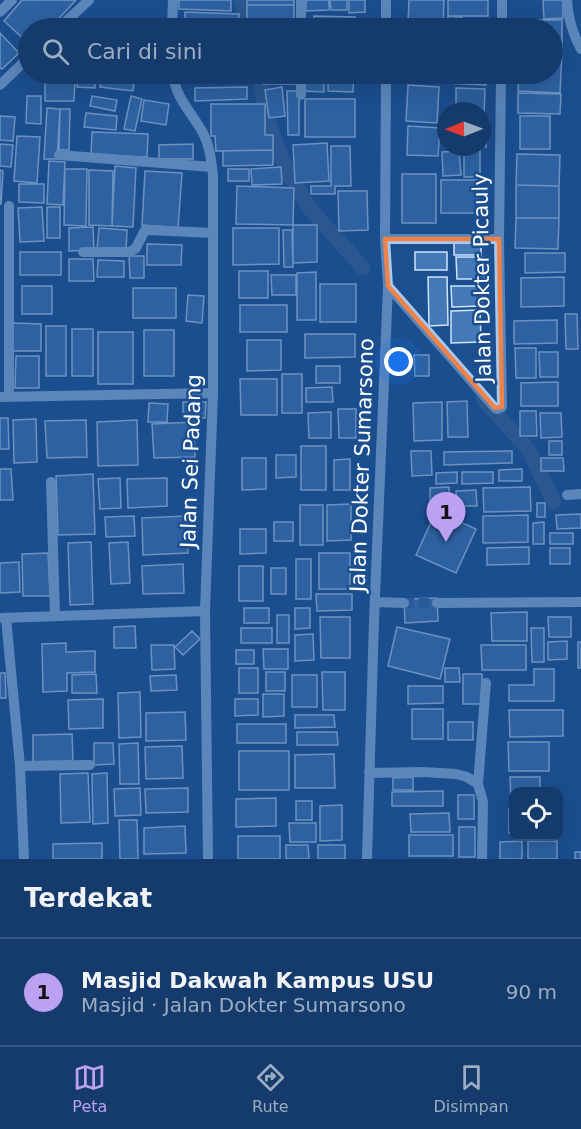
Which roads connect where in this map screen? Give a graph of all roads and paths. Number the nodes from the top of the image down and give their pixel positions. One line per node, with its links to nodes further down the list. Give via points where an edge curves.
1 (12, 0): 8 (street)
2 (89, 0): 9 (street)
3 (173, 0): 10 (street)
4 (301, 0): 11 (street)
5 (386, 0): 12 (street)
6 (502, 0): 13 (street)
7 (567, 0): 14 (street, via 569,21)
8 (0, 12)
9 (70, 18)
10 (172, 18)
11 (301, 18)
12 (386, 18)
13 (502, 18)
14 (581, 49)
15 (18, 68): 20 (street)
16 (175, 84): 23 (street, Jalan Sei Padang, via 203,133)
17 (301, 84): 21 (street)
18 (386, 84): 26 (street, Jalan Dokter Sumarsono)
19 (501, 84): 27 (street, Jalan Dokter Picauly)
20 (0, 85)
21 (301, 95)
22 (59, 156): 23 (street)
23 (212, 167): 25 (street, Jalan Sei Padang)
24 (9, 206): 30 (street)
25 (213, 232): 28 (street, via 145,230 130,252); 31 (street, Jalan Sei Padang)
26 (385, 239): 27 (street); 29 (street, Jalan Dokter Sumarsono)
27 (499, 239): 29 (street, Jalan Dokter Picauly, via 503,404 500,409 495,408)
28 (83, 252)
29 (388, 286): 37 (street, Jalan Dokter Sumarsono)
30 (4, 304): 32 (street)
31 (213, 393): 32 (street); 40 (street, Jalan Sei Padang)
32 (5, 397)
33 (51, 482): 41 (street)
34 (567, 495): 35 (street)
35 (581, 495)
36 (581, 602): 39 (street)
37 (376, 603): 38 (street); 46 (street, Jalan Dokter Sumarsono)
38 (404, 603)
39 (437, 603)
40 (205, 611): 41 (street); 49 (street, Jalan Sei Padang)
41 (55, 615): 42 (street)
42 (3, 618): 45 (street)
43 (486, 683): 47 (street)
44 (90, 765): 45 (street)
45 (20, 766): 48 (street)
46 (369, 773): 47 (street, via 456,774); 50 (street, Jalan Dokter Sumarsono)
47 (478, 784): 51 (street, via 483,802)
48 (24, 859)
49 (208, 859)
50 (367, 859)
51 (482, 859)

